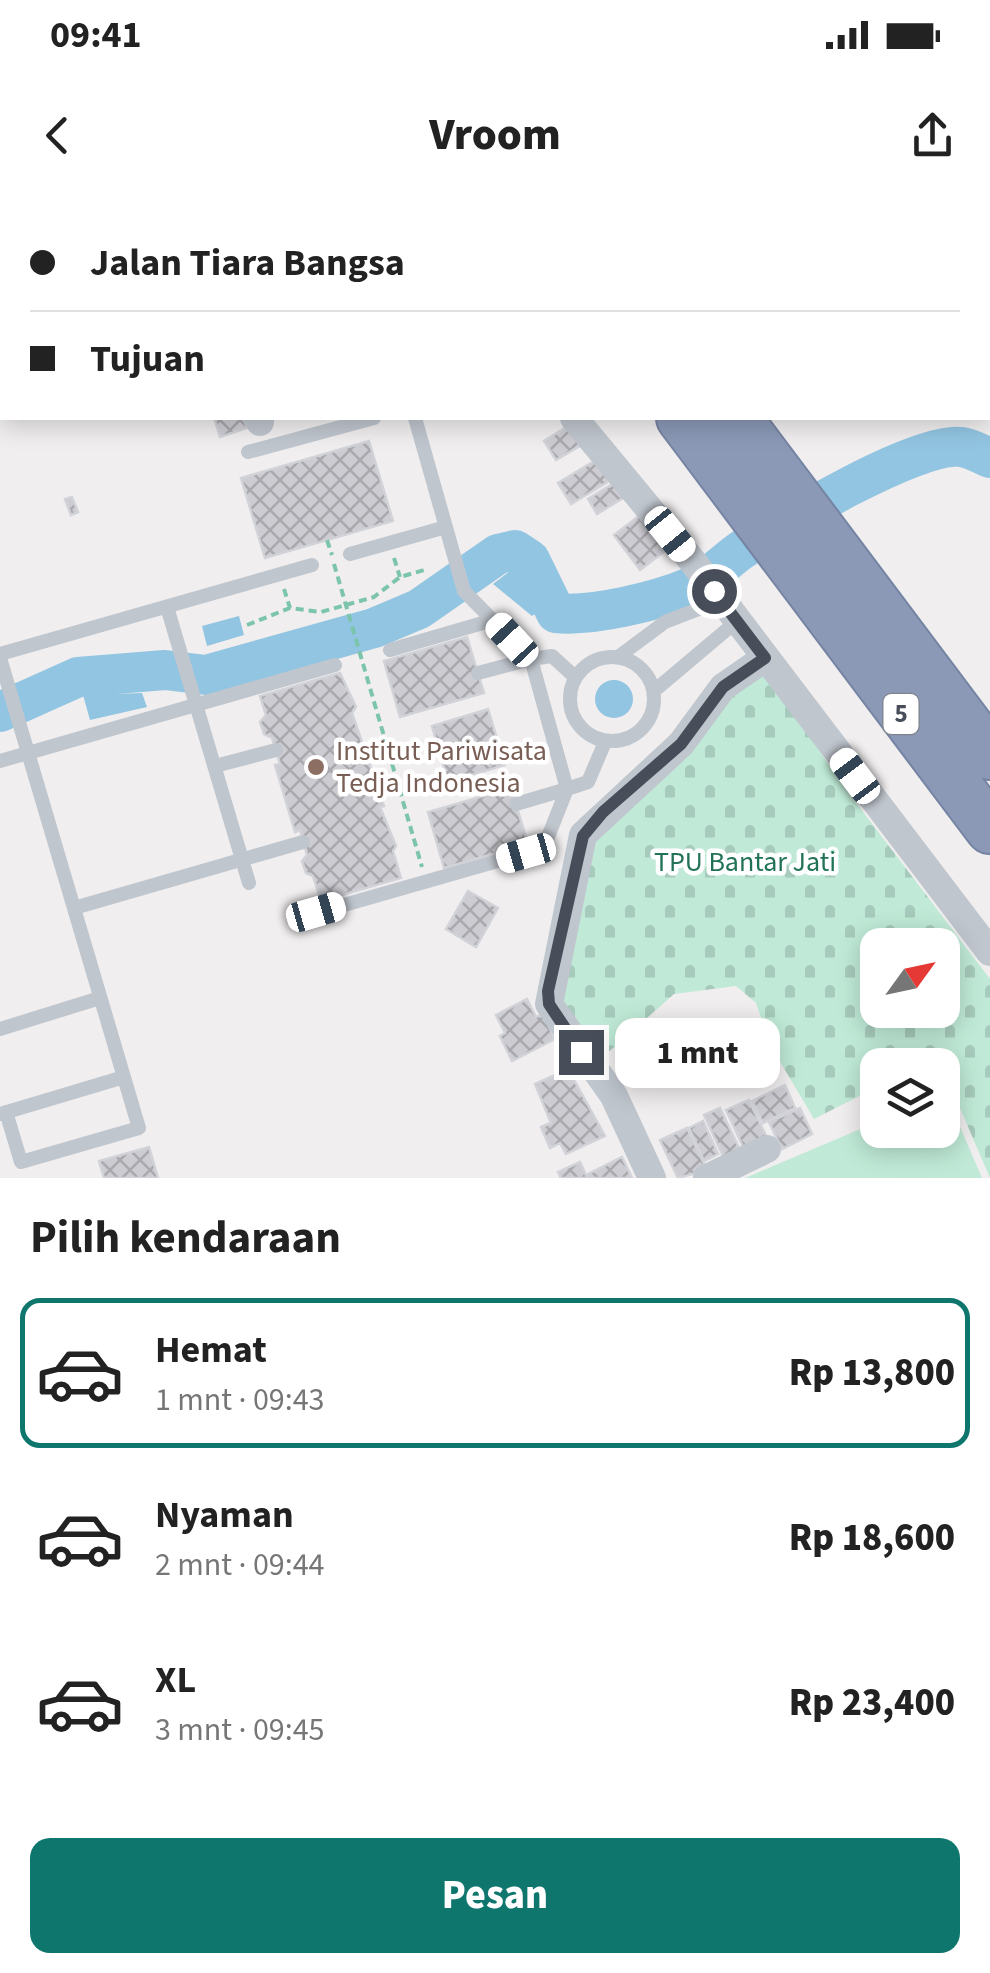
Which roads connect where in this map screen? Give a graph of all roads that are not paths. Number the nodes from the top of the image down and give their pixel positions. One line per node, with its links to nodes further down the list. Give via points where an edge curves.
1 (367, 420): 6 (lane)
2 (416, 420): 7 (lane)
3 (576, 420): 11 (street)
4 (685, 420): 5 (highway, 5)
5 (738, 444): 10 (highway, 5)
6 (248, 452)
7 (446, 527): 8 (lane); 13 (lane, via 464,591)
8 (350, 554)
9 (312, 565): 12 (lane)
10 (831, 584): 27 (highway, 5); 32 (highway, 5)
11 (724, 604): 16 (lane, via 664,622); 17 (street); 22 (lane)
12 (167, 607): 15 (lane); 23 (lane)
13 (494, 620): 14 (lane); 18 (lane)
14 (390, 650)
15 (0, 656): 26 (lane)
16 (618, 656): 21 (lane, via 594,660); 22 (lane, via 642,668)
17 (765, 658): 38 (street); 44 (street, via 723,687 681,744 593,822 573,875 549,1004 614,1096)
18 (531, 660): 20 (lane); 21 (lane, via 552,656); 30 (lane)
19 (335, 665): 23 (lane)
20 (478, 674)
21 (575, 677): 24 (lane, via 570,704 581,729)
22 (654, 691): 24 (lane, via 650,718 632,737)
23 (194, 698): 26 (lane); 29 (lane)
24 (605, 742): 30 (lane, via 588,782)
25 (276, 750): 29 (lane)
26 (28, 753): 28 (lane); 36 (lane)
27 (990, 755)
28 (0, 761)
29 (214, 766): 34 (lane)
30 (567, 789): 31 (lane); 37 (lane, via 548,837 526,853)
31 (516, 804)
32 (990, 828)
33 (303, 842): 34 (lane)
34 (242, 860): 35 (lane); 36 (lane)
35 (249, 883)
36 (74, 908): 39 (lane)
37 (316, 912)
38 (990, 952)
39 (100, 998): 40 (lane); 41 (lane)
40 (0, 1029)
41 (124, 1076): 42 (lane); 42 (lane, via 139,1128 21,1162)
42 (3, 1113)
43 (767, 1148): 45 (street)
44 (652, 1178)
45 (707, 1178)

